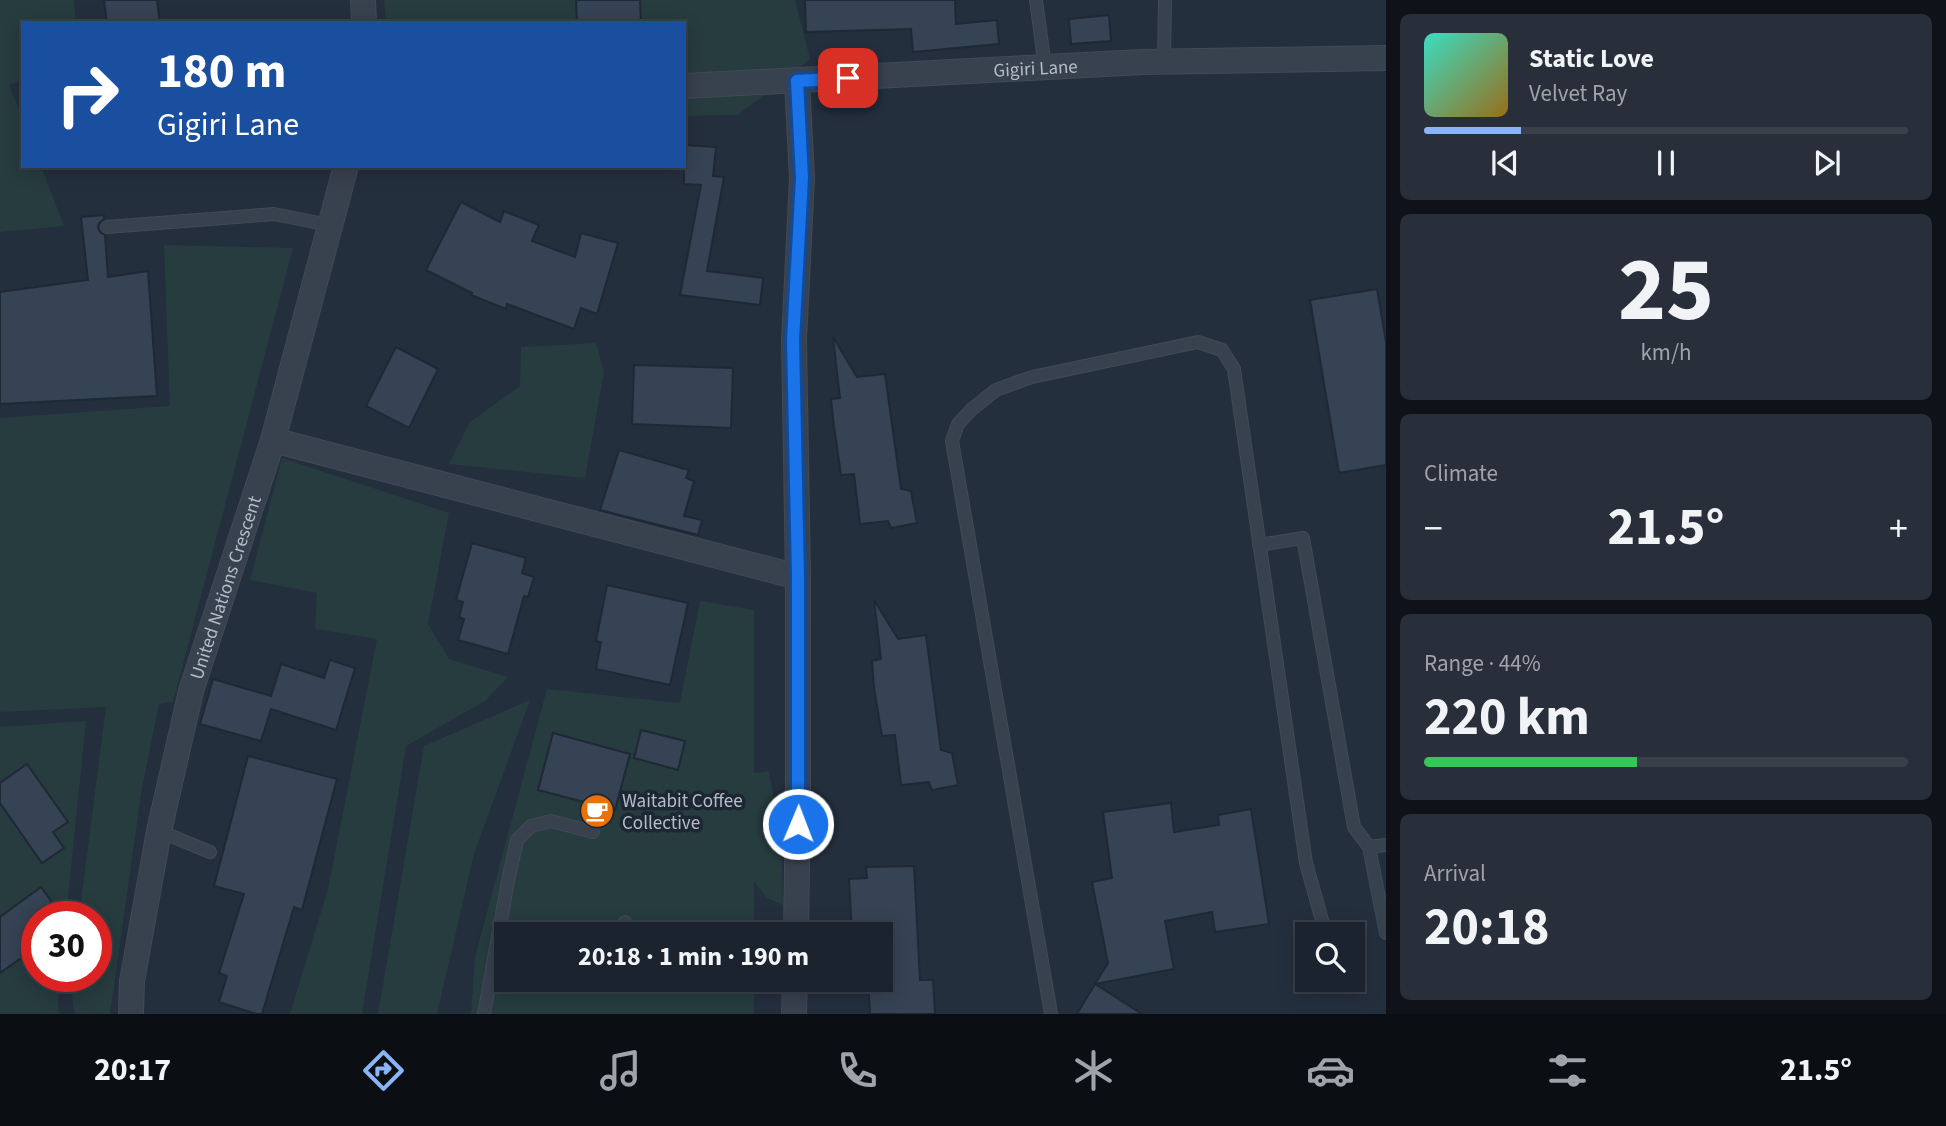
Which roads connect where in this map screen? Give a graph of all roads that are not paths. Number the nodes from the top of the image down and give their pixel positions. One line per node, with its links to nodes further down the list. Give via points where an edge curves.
1 (363, 0): 4 (street)
2 (1036, 0): 7 (lane)
3 (1165, 0): 6 (lane)
4 (364, 21)
5 (1386, 58): 6 (street, Gigiri Lane)
6 (1164, 61): 7 (street, Gigiri Lane)
7 (1045, 67): 8 (street, Gigiri Lane)
8 (797, 81): 9 (street, Gigiri Lane); 15 (street, via 802,178 793,340)
9 (686, 86)
10 (345, 168): 11 (street, United Nations Crescent)
11 (329, 225): 12 (lane, via 274,214); 13 (street, United Nations Crescent)
12 (107, 227)
13 (273, 440): 15 (street); 16 (street, United Nations Crescent, via 191,691)
14 (1259, 545): 19 (lane, via 1303,538 1354,827); 23 (lane, via 1306,863); 30 (lane, via 1234,369 1222,350 1198,342 1032,377 996,390 958,424 952,441)
15 (798, 577): 22 (street)
16 (159, 831): 20 (lane); 27 (street, United Nations Crescent, via 132,981)
17 (593, 832): 21 (lane, via 551,821 531,826 517,840)
18 (1386, 845): 19 (lane)
19 (1370, 847): 24 (lane)
20 (210, 852)
21 (504, 922)
22 (796, 922)
23 (1322, 922)
24 (1386, 933)
25 (494, 973): 28 (lane)
26 (795, 992): 29 (street)
27 (131, 1014)
28 (484, 1014)
29 (794, 1014)
30 (1051, 1014)

